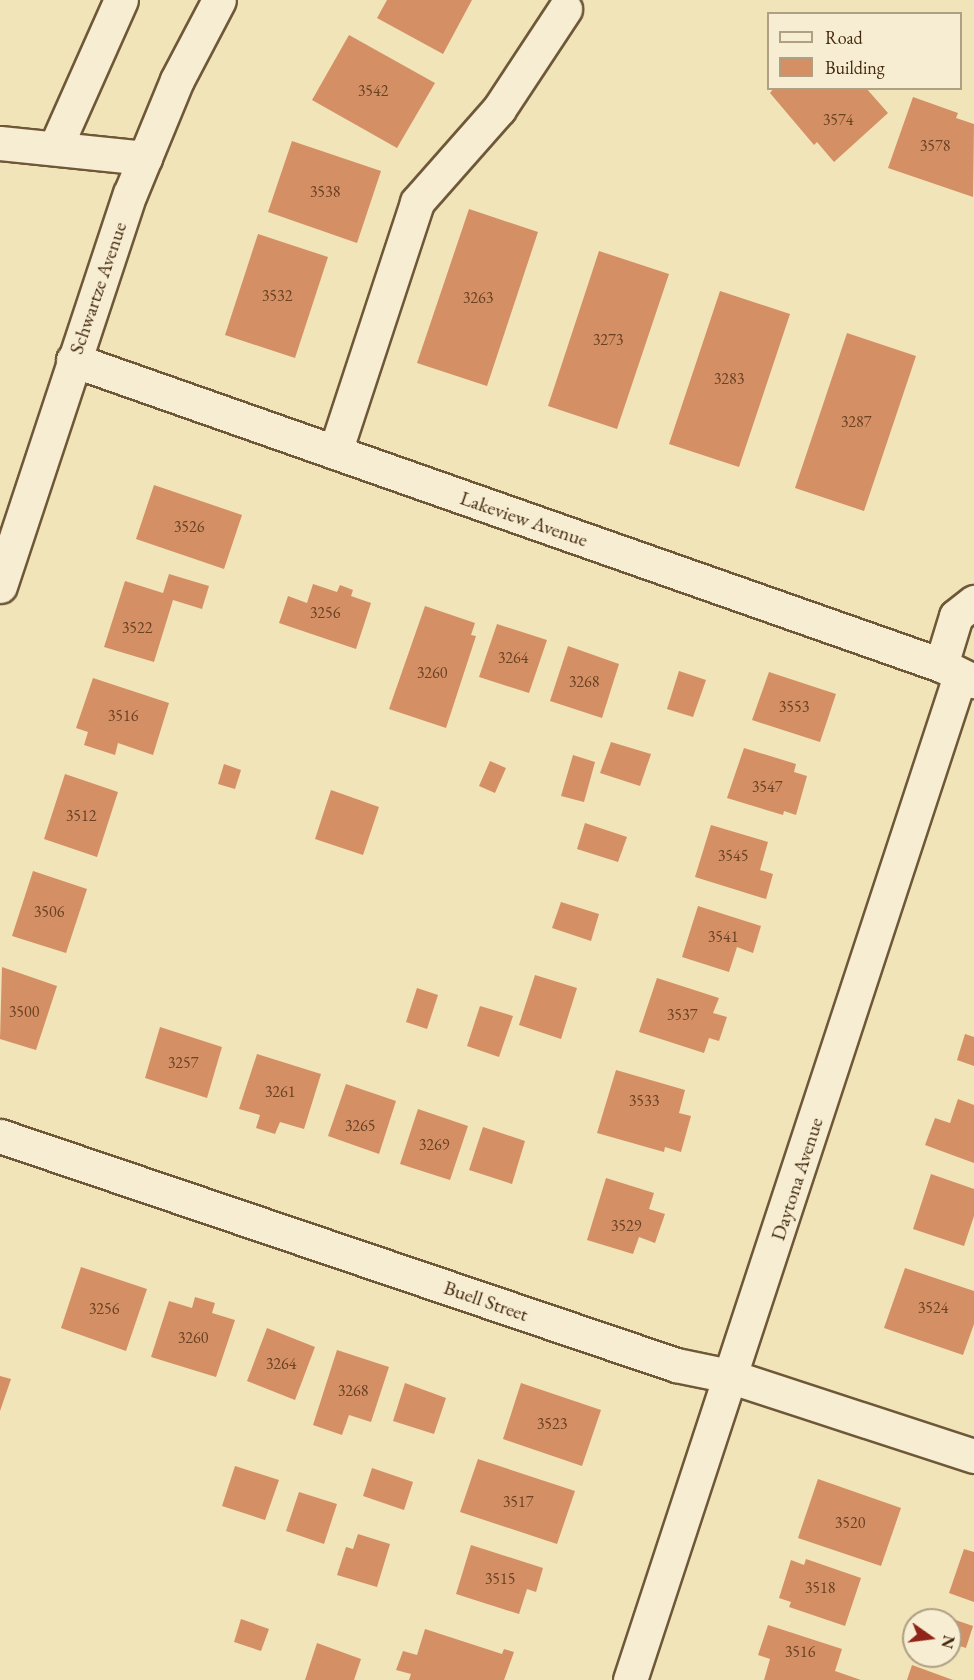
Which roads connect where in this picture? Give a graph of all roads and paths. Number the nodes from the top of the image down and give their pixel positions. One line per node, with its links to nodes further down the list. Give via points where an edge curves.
1 (121, 0): 5 (street)
2 (219, 0): 6 (street, Schwartze Avenue, via 177,80)
3 (565, 9): 8 (street, via 499,109 417,202)
4 (0, 143): 5 (street)
5 (55, 148): 6 (street)
6 (145, 158): 7 (street, Schwartze Avenue)
7 (73, 360): 8 (street, Lakeview Avenue); 9 (street, Schwartze Avenue)
8 (335, 452): 11 (street, Lakeview Avenue)
9 (0, 586)
10 (974, 602): 11 (street, Daytona Avenue, via 956,616)
11 (958, 674): 13 (street, Daytona Avenue, via 776,1245)
12 (0, 1136): 13 (street, Buell Street, via 676,1365)
13 (729, 1376): 14 (street, Buell Street); 15 (street, Daytona Avenue)
14 (974, 1456)
15 (630, 1680)

